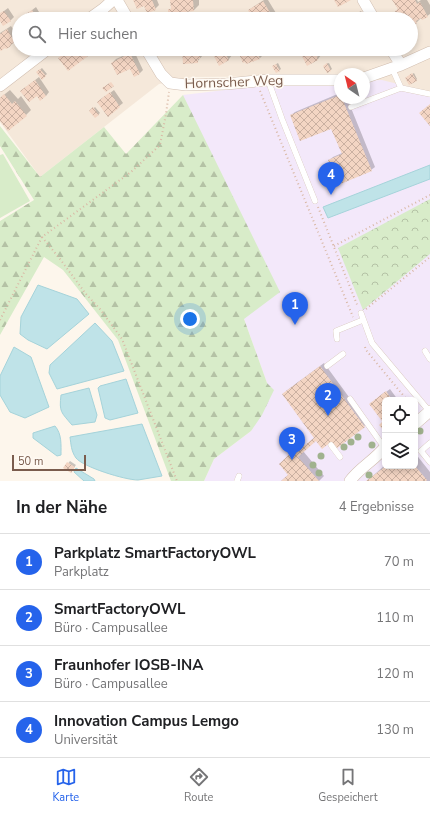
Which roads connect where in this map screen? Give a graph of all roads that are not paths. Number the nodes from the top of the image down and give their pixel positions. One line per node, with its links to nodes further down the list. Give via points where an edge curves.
1 (113, 0): 4 (street)
2 (117, 0): 5 (street)
3 (363, 0): 6 (street)
4 (99, 12)
5 (124, 12)
6 (370, 12)
7 (430, 52): 11 (street)
8 (39, 56): 15 (street)
9 (150, 56): 13 (street, Hornscher Weg, via 170,83 226,84)
10 (393, 56): 11 (street)
11 (396, 67): 12 (street); 16 (lane)
12 (370, 76)
13 (268, 80): 14 (street, Hornscher Weg); 19 (lane)
14 (334, 80)
15 (0, 86)
16 (401, 88): 17 (lane); 18 (lane)
17 (430, 94)
18 (351, 107)
19 (315, 200)
20 (361, 313): 21 (lane)
21 (363, 320): 22 (lane, via 336,328); 28 (lane, via 372,343)
22 (337, 339)
23 (425, 351): 25 (lane)
24 (342, 354): 26 (lane)
25 (430, 359)
26 (327, 366)
27 (350, 399): 30 (lane)
28 (430, 412): 29 (street)
29 (418, 422)
30 (382, 443)
31 (430, 443): 35 (lane, via 421,451)
32 (331, 445): 34 (lane)
33 (382, 451): 36 (street)
34 (340, 457)
35 (430, 462)
36 (350, 481)

